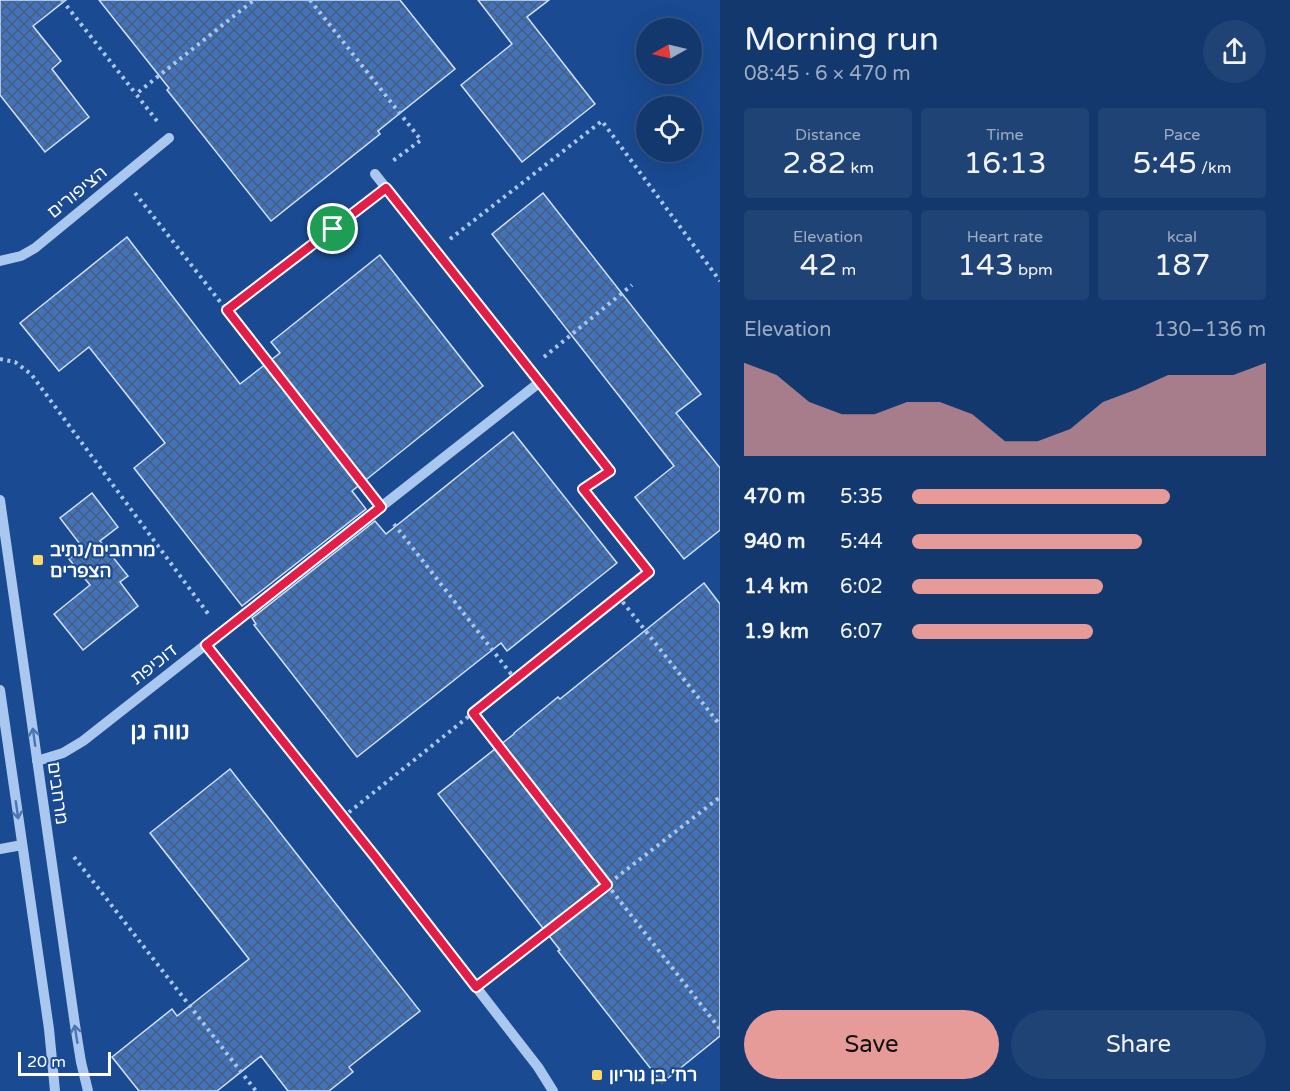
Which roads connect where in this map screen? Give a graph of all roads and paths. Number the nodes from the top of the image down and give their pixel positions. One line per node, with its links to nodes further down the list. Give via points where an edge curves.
1 (62, 0): 4 (path)
2 (254, 0): 4 (path)
3 (310, 0): 6 (path, via 421,140)
4 (136, 94): 5 (path)
5 (170, 138): 7 (street, הציפורים)
6 (375, 174): 8 (street)
7 (122, 177): 10 (street, הציפורים, via 35,248); 13 (path)
8 (386, 188): 9 (street); 13 (path)
9 (435, 250): 11 (path, via 602,121); 15 (street)
10 (0, 261)
11 (720, 281)
12 (632, 285): 15 (path)
13 (227, 310): 19 (path)
14 (0, 359): 21 (path, via 15,362 31,374)
15 (530, 369): 16 (street)
16 (540, 382): 17 (street); 19 (street, דוכיפת)
17 (610, 471): 20 (path, via 583,489 649,572)
18 (0, 500): 27 (street, מרחבים, one-way to 18)
19 (381, 507): 21 (street, דוכיפת); 23 (path)
20 (618, 596): 23 (path); 26 (path)
21 (222, 632): 22 (street, דוכיפת)
22 (206, 645): 27 (street, דוכיפת, via 83,741 63,753); 29 (path)
23 (515, 679): 25 (path)
24 (0, 690): 31 (street, one-way to 31)
25 (473, 713): 29 (path); 34 (path)
26 (720, 724)
27 (37, 761): 30 (street, מרחבים)
28 (720, 797): 34 (path)
29 (343, 817): 33 (path)
30 (45, 820): 38 (street, מרחבים, one-way to 30); 39 (path)
31 (22, 845): 32 (street); 37 (street)
32 (0, 849)
33 (376, 858): 35 (street)
34 (607, 885): 35 (path); 36 (path)
35 (476, 987): 40 (street)
36 (720, 1029)
37 (55, 1091)
38 (88, 1091)
39 (256, 1091)
40 (553, 1091)

